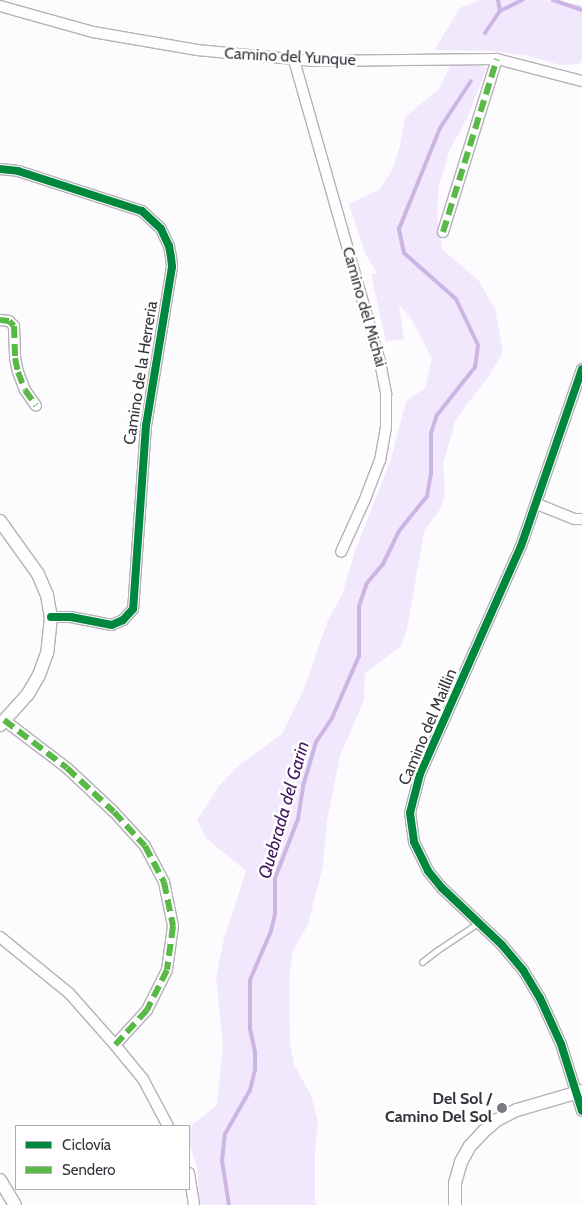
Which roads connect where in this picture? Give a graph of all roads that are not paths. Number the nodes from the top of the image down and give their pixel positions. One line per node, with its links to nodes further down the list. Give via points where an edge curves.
1 (0, 6): 3 (street, Camino del Yunque, via 62,25 125,39)
2 (497, 59): 3 (street, Camino del Yunque); 4 (street, Camino del Yunque); 6 (street)
3 (294, 60): 13 (street, Camino del Michai, via 380,362 386,394 386,427 380,460)
4 (580, 78)
5 (0, 169): 14 (street, Camino de la Herreria, via 27,174 142,211 161,229 171,256 146,425 133,609 123,620 112,625 71,617)
6 (443, 232)
7 (0, 320): 9 (street, via 9,321 14,326 18,372)
8 (582, 369): 10 (street, Camino del Maillin)
9 (36, 406)
10 (537, 504): 11 (street, via 574,519); 16 (street, Camino del Maillin, via 505,587 420,774 411,804 412,832 423,862 442,888)
11 (582, 519)
12 (0, 521): 14 (street, via 38,574)
13 (341, 552)
14 (51, 617): 15 (street, via 47,653 39,675 28,694)
15 (2, 722): 19 (street, via 67,768 114,812 145,846 164,882 173,926 167,970 147,1010)
16 (479, 922): 18 (lane); 20 (street, Camino del Maillin, via 513,958 540,998)
17 (0, 937): 19 (street, via 69,993)
18 (422, 962)
19 (115, 1044): 22 (street, via 143,1079)
20 (579, 1092): 21 (street, Camino del Maillin); 27 (street, via 517,1110 483,1132 461,1162 455,1183)
21 (582, 1111)
22 (167, 1125)
23 (190, 1179): 26 (street)
24 (0, 1180): 25 (street)
25 (15, 1205)
26 (194, 1205)
27 (455, 1205)

